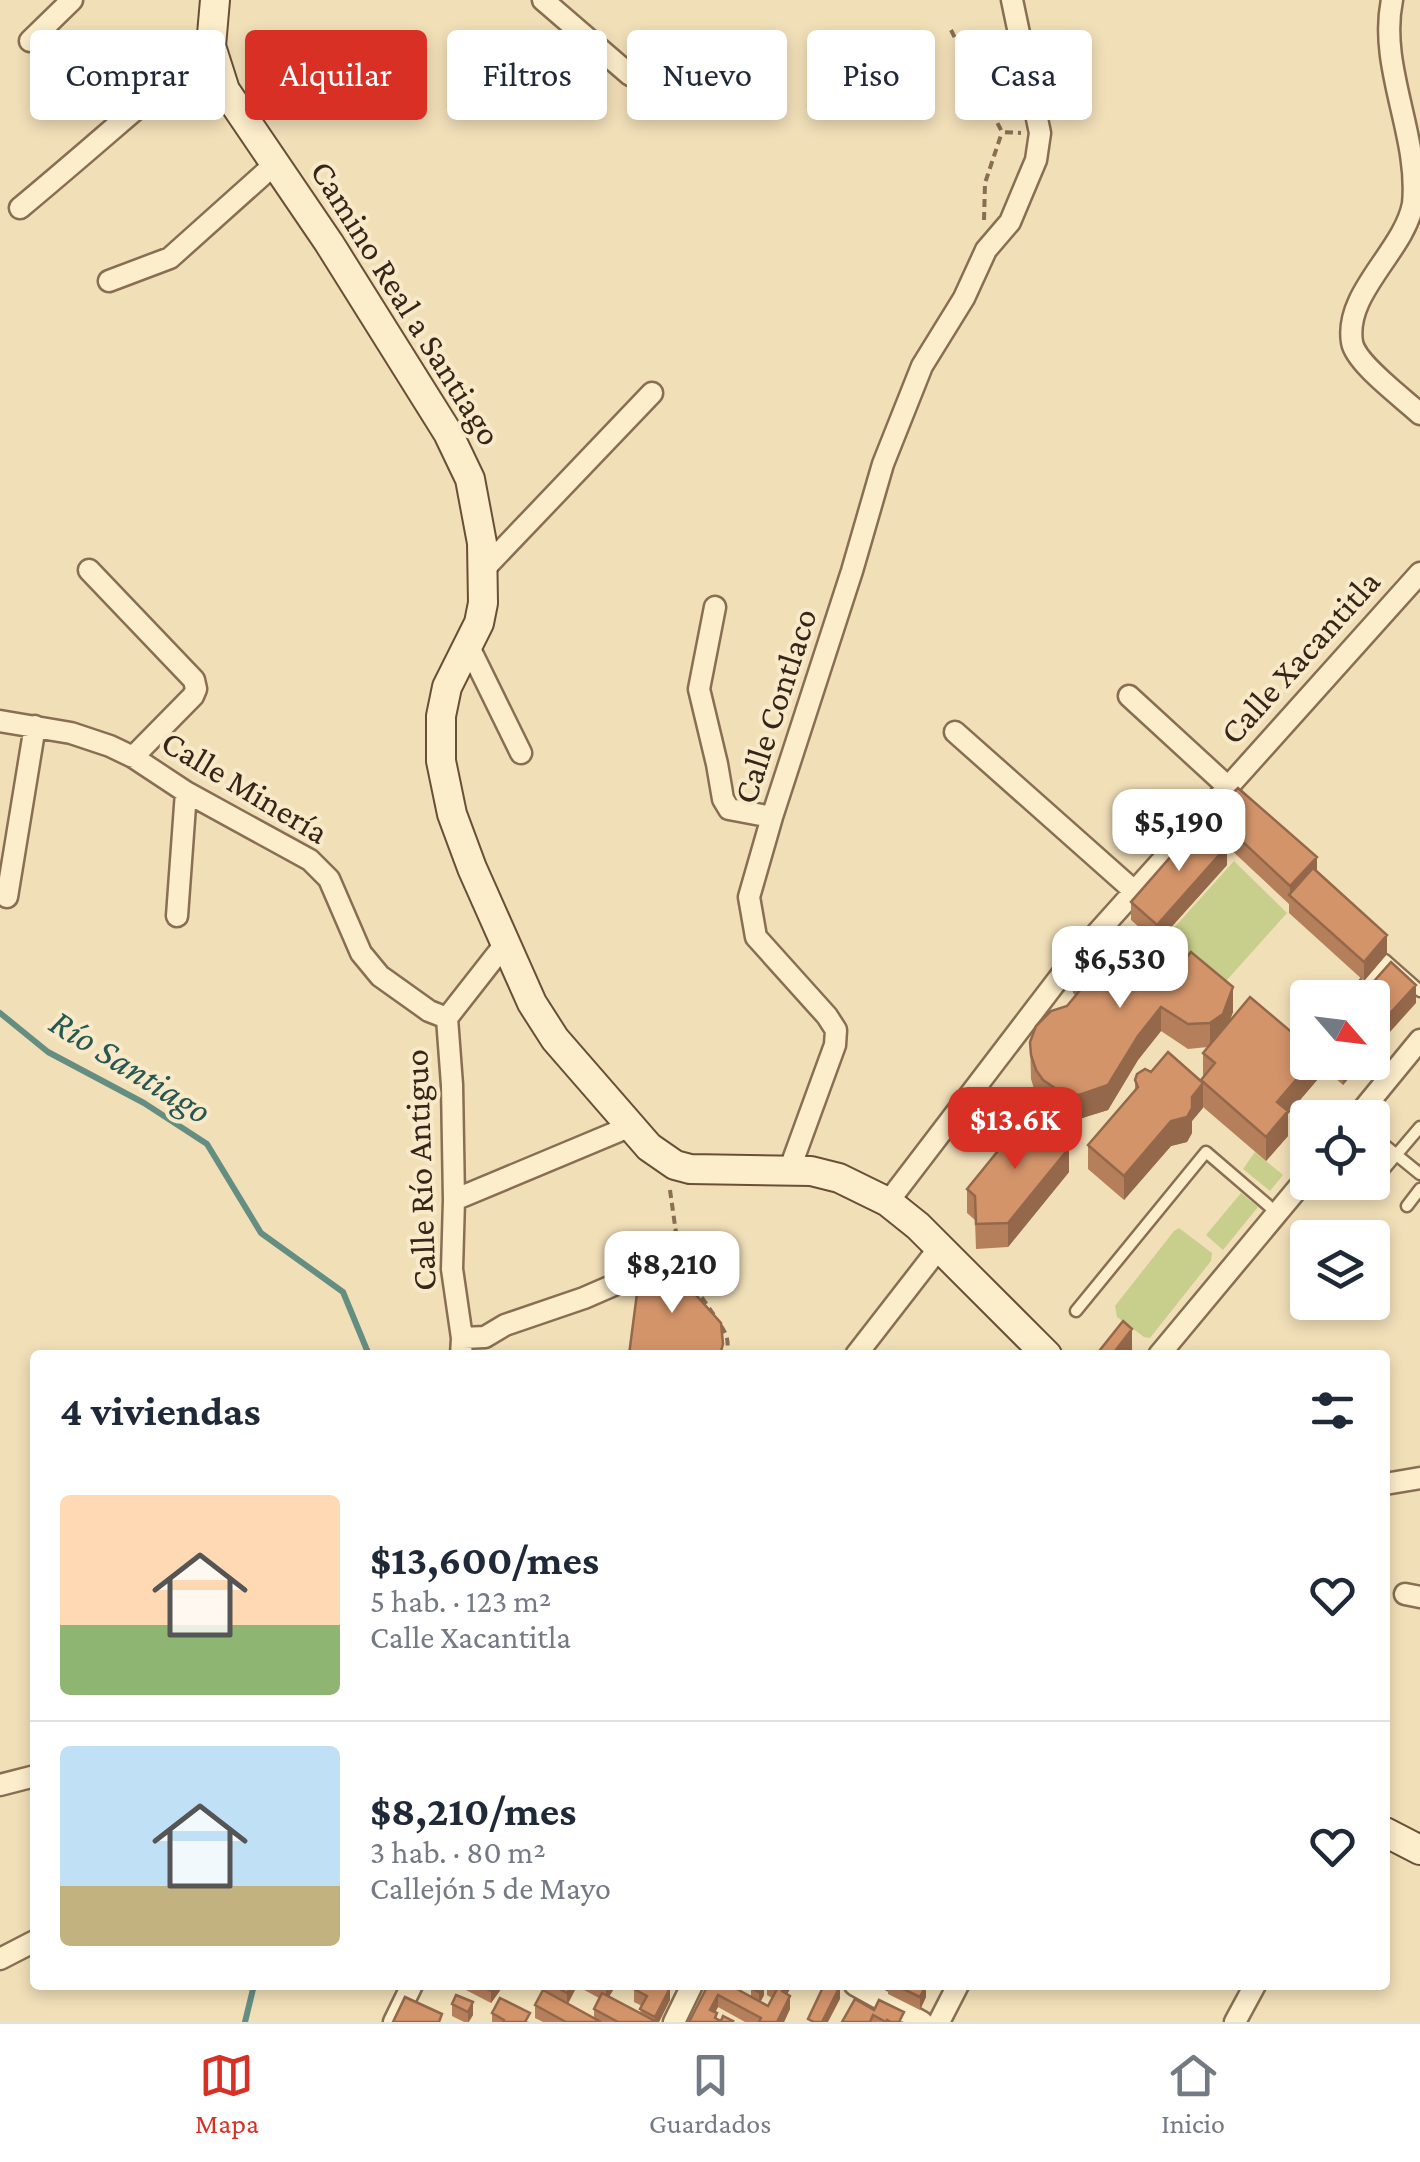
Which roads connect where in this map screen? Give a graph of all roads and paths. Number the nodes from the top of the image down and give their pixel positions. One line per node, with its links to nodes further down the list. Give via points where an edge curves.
1 (72, 0): 7 (street)
2 (200, 0): 6 (street)
3 (543, 0): 9 (street)
4 (1012, 0): 11 (street, Calle Contlaco)
5 (1392, 0): 12 (street, via 1389,37)
6 (213, 24): 13 (street, Camino Real a Santiago, via 225,90); 14 (street, via 149,96)
7 (40, 30)
8 (951, 30): 10 (path)
9 (627, 71)
10 (1002, 132): 11 (path); 15 (path, via 985,183)
11 (1040, 133): 15 (street, Calle Contlaco, via 1010,222)
12 (1418, 159): 18 (street, via 1409,220 1351,325 1352,347)
13 (276, 163): 16 (street, via 170,258); 19 (street, Camino Real a Santiago, via 448,432 470,479)
14 (20, 208)
15 (986, 250): 32 (street, Calle Contlaco, via 922,366 883,464)
16 (109, 281)
17 (652, 393): 19 (street)
18 (1420, 414)
19 (484, 569): 23 (street, Camino Real a Santiago, via 483,604)
20 (89, 570): 29 (street, via 194,680 193,696)
21 (1420, 573): 30 (street, Calle Xacantitla)
22 (715, 608): 32 (street, via 700,690 722,800 729,809)
23 (468, 645): 28 (street); 36 (street, Camino Real a Santiago, via 447,687 440,761 452,814)
24 (1129, 696): 30 (street)
25 (0, 722): 26 (street, Calle Minería)
26 (35, 726): 29 (street, Calle Minería); 34 (street)
27 (955, 732): 33 (street)
28 (521, 754)
29 (133, 757): 31 (street, Calle Minería)
30 (1227, 786): 33 (street, Calle Xacantitla)
31 (186, 792): 35 (street); 39 (street, Calle Minería, via 320,867 370,965 406,997)
32 (772, 818): 47 (street, Calle Contlaco, via 749,896 756,937 836,1030)
33 (1133, 890): 52 (street, Calle Xacantitla, via 1116,925 1072,961)
34 (7, 897)
35 (177, 916)
36 (505, 944): 39 (street, Calle Río Antiguo); 42 (street, Camino Real a Santiago, via 555,1039)
37 (1368, 980): 38 (lane, via 1385,960)
38 (1420, 991)
39 (447, 1018): 51 (street, Calle Río Antiguo)
40 (1420, 1040): 41 (street)
41 (1371, 1100)
42 (631, 1126): 47 (street, Camino Real a Santiago, via 675,1166); 51 (street)
43 (1420, 1127): 45 (lane)
44 (1390, 1150): 45 (lane)
45 (1396, 1155): 46 (lane); 48 (lane)
46 (1390, 1162)
47 (789, 1171): 52 (street, Camino Real a Santiago, via 839,1178)
48 (1420, 1174)
49 (1420, 1189): 53 (lane)
50 (1290, 1198): 54 (street)
51 (454, 1200): 58 (street, Calle Río Antiguo, via 452,1269)
52 (888, 1202): 55 (street, Camino Real a Santiago)
53 (1407, 1206)
54 (1278, 1213): 57 (lane, via 1206,1152); 61 (street)
55 (940, 1248): 59 (street); 60 (street, Camino Real a Santiago)
56 (676, 1258): 58 (street)
57 (1076, 1311)
58 (461, 1346)
59 (860, 1350)
60 (1042, 1350)
61 (1163, 1350)
62 (1420, 1478): 63 (street)
63 (1390, 1483)
64 (30, 1777): 65 (street)
65 (0, 1785)
66 (1390, 1835): 67 (street)
67 (1420, 1850)
68 (30, 1943): 69 (street)
69 (0, 1959)
70 (410, 1990): 77 (street)
71 (690, 1990): 78 (street)
72 (864, 1990): 79 (street)
73 (938, 1990): 76 (street)
74 (955, 1990): 76 (street)
75 (1253, 1990): 80 (street)
76 (942, 2015)
77 (394, 2022)
78 (674, 2022)
79 (922, 2022)
80 (1235, 2022)

